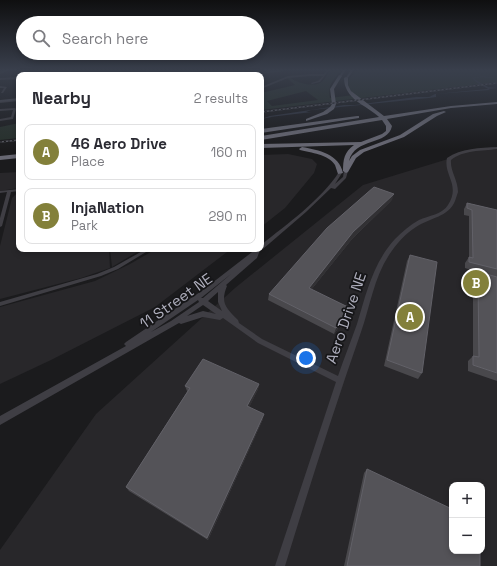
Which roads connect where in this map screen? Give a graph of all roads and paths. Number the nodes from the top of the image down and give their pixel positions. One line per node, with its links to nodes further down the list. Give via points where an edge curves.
1 (332, 96): 13 (highway, via 333,106 325,114)
2 (354, 96): 16 (highway, via 387,122 389,129 386,133)
3 (497, 98): 8 (highway)
4 (16, 100): 6 (main road)
5 (16, 100): 6 (street)
6 (0, 102)
7 (497, 103): 10 (highway)
8 (437, 104)
9 (424, 105): 14 (highway)
10 (470, 105): 15 (highway); 24 (highway, via 435,115 402,136 362,150)
11 (0, 110): 12 (street, via 15,109 12,118)
12 (0, 120)
13 (264, 129)
14 (264, 130)
15 (264, 138)
16 (371, 141): 18 (highway); 24 (highway, via 357,146 346,154)
17 (264, 147): 24 (highway, via 298,148 321,153 336,162)
18 (264, 147)
19 (497, 148): 40 (street, Aero Drive NE, via 463,151 448,159 448,168 455,183 451,206 420,222 392,245 376,275)
20 (16, 156): 21 (highway)
21 (0, 158)
22 (16, 162): 23 (highway)
23 (0, 164)
24 (343, 172): 29 (street, 11 Street NE, via 345,177 335,187)
25 (16, 190): 26 (street)
26 (9, 191): 27 (street); 28 (street)
27 (0, 192)
28 (0, 226)
29 (264, 245)
30 (144, 252): 35 (street, via 99,275)
31 (256, 252): 34 (street, 11 Street NE)
32 (258, 252): 33 (street, 11 Street NE)
33 (225, 283): 34 (street, 11 Street NE); 38 (street, via 219,300 224,309)
34 (200, 300): 36 (street); 37 (street, 11 Street NE); 39 (street, 11 Street NE)
35 (0, 304)
36 (225, 318): 37 (street, via 203,314); 38 (street)
37 (173, 323): 39 (street, 11 Street NE)
38 (247, 333): 40 (street)
39 (101, 363): 41 (street, 11 Street NE)
40 (339, 380): 42 (street, Aero Drive NE)
41 (0, 421)
42 (280, 566)

